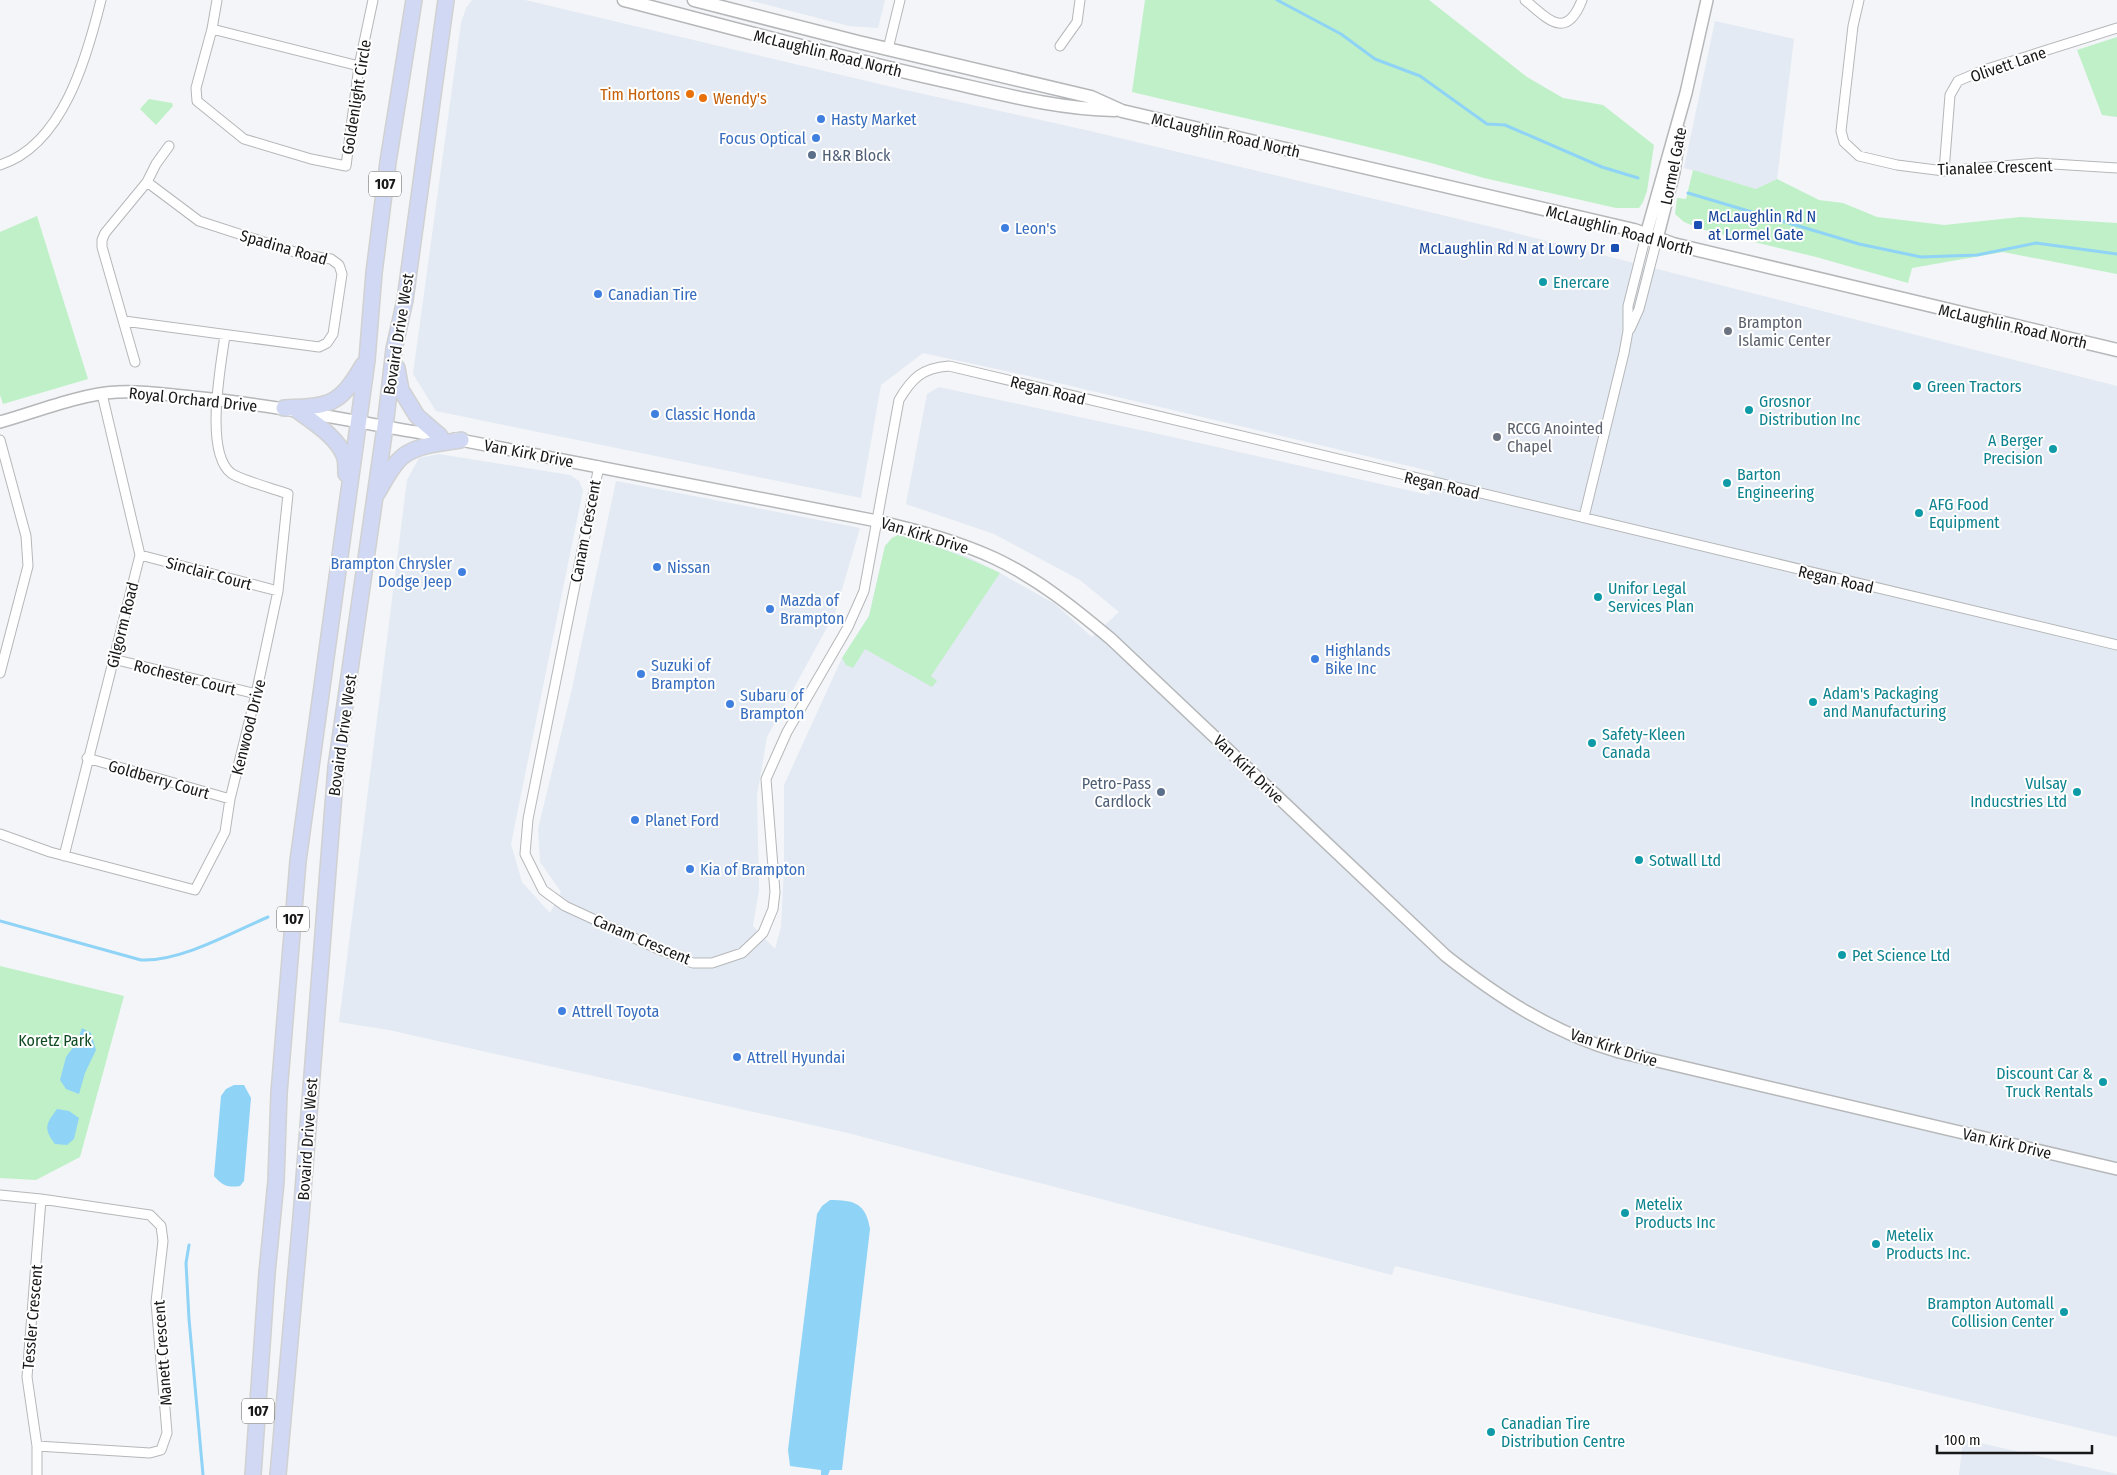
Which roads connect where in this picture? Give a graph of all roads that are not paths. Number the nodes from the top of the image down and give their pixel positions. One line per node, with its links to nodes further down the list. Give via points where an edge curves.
1 (101, 0): 25 (street, via 67,103 55,123 32,147 11,162)
2 (217, 0): 19 (street, Goldenlight Circle)
3 (373, 0): 22 (street, Goldenlight Circle)
4 (414, 0): 34 (main road, Bovaird Drive West / 107, via 386,181)
5 (446, 0): 18 (main road, Bovaird Drive West / 107)
6 (458, 0): 18 (main road)
7 (624, 0): 16 (main road, McLaughlin Road North)
8 (694, 0): 15 (main road, McLaughlin Road North)
9 (900, 0): 21 (street)
10 (1080, 0): 20 (street, via 1077,22)
11 (1526, 0): 12 (street, via 1548,19 1561,23 1574,17)
12 (1582, 0)
13 (1707, 0): 29 (street, Lormel Gate, via 1686,92 1674,172)
14 (1859, 0): 27 (street, Tianalee Crescent, via 1841,131 1844,142 1859,156)
15 (722, 8): 16 (main road); 21 (main road, McLaughlin Road North)
16 (692, 18): 23 (main road, McLaughlin Road North, via 790,45 1010,96 1086,110)
17 (2117, 28): 27 (street, Olivett Lane, via 1958,81 1950,95)
18 (442, 29): 32 (main road, Bovaird Drive West / 107, via 405,300)
19 (212, 30): 22 (street); 22 (street, Goldenlight Circle, via 196,88 197,101 244,139 311,159 346,166)
20 (1060, 46)
21 (888, 49): 23 (main road, McLaughlin Road North, via 1091,97)
22 (359, 66)
23 (1122, 111): 29 (main road, McLaughlin Road North)
24 (169, 146): 28 (street, via 153,167)
25 (0, 165)
26 (2117, 168): 27 (street, Tianalee Crescent, via 2037,163)
27 (1944, 171)
28 (147, 182): 30 (street, via 102,240); 31 (street, Spadina Road, via 199,221 304,256 331,259 339,265 342,279 334,330 323,346 314,348)
29 (1652, 237): 33 (main road, McLaughlin Road North); 48 (street, via 1639,309 1628,332)
30 (124, 321): 31 (street, Spadina Road); 35 (street)
31 (225, 335): 37 (street)
32 (394, 349): 41 (main road, Bovaird Drive West / 107); 42 (main road, via 400,390 417,416)
33 (2117, 350)
34 (367, 360): 38 (main road, via 349,388 333,402); 40 (main road, Bovaird Drive West / 107)
35 (135, 362)
36 (102, 394): 37 (street, Royal Orchard Drive, via 136,392); 39 (street, Royal Orchard Drive); 50 (street, Gilgorm Road)
37 (217, 399): 38 (street, Royal Orchard Drive); 51 (street, Kenwood Drive, via 215,430 221,459 231,473 288,494)
38 (291, 409): 40 (street, Royal Orchard Drive); 46 (main road, via 324,430 344,457)
39 (0, 422)
40 (358, 422): 41 (street, Van Kirk Drive); 46 (main road, Bovaird Drive West / 107)
41 (385, 427): 42 (street, Van Kirk Drive); 47 (main road, Bovaird Drive West / 107)
42 (440, 436): 44 (street, Van Kirk Drive)
43 (0, 440): 54 (street, via 26,536 28,566)
44 (461, 440): 45 (street, Van Kirk Drive); 47 (main road, via 421,447 402,457)
45 (598, 466): 49 (street, Van Kirk Drive); 49 (street, Canam Crescent, via 528,819 525,854 544,890 565,906 693,962 712,963 742,953 763,933 774,909 766,779 787,732 848,627 864,591)
46 (348, 493): 65 (main road, Bovaird Drive West / 107, via 298,861)
47 (374, 498): 66 (main road, Bovaird Drive West / 107, via 336,767)
48 (1584, 517): 49 (street, Regan Road, via 949,366 922,372 899,400); 52 (street, Regan Road)
49 (877, 521): 60 (street, Van Kirk Drive, via 934,535 995,558 1074,607 1111,638 1446,956 1488,989 1555,1028 1628,1054)
50 (140, 555): 51 (street, Sinclair Court); 53 (street, Gilgorm Road)
51 (278, 591): 55 (street, Kenwood Drive)
52 (2117, 645)
53 (113, 659): 55 (street, Rochester Court); 56 (street, Gilgorm Road)
54 (0, 673)
55 (256, 694): 57 (street, Kenwood Drive)
56 (88, 758): 57 (street, Goldberry Court); 59 (street, Gilgorm Road)
57 (230, 799): 59 (street, Kenwood Drive, via 225,832 195,890)
58 (0, 834): 59 (street, Kenwood Drive)
59 (64, 856)
60 (2117, 1169)
61 (0, 1195): 62 (street)
62 (42, 1199): 63 (street, Tessler Crescent, via 27,1377); 63 (street, Manett Crescent, via 150,1214 161,1226 163,1240 156,1302 167,1433 161,1450 150,1453)
63 (38, 1446): 64 (street, Tessler Crescent)
64 (37, 1475)
65 (253, 1475)
66 (278, 1475)

